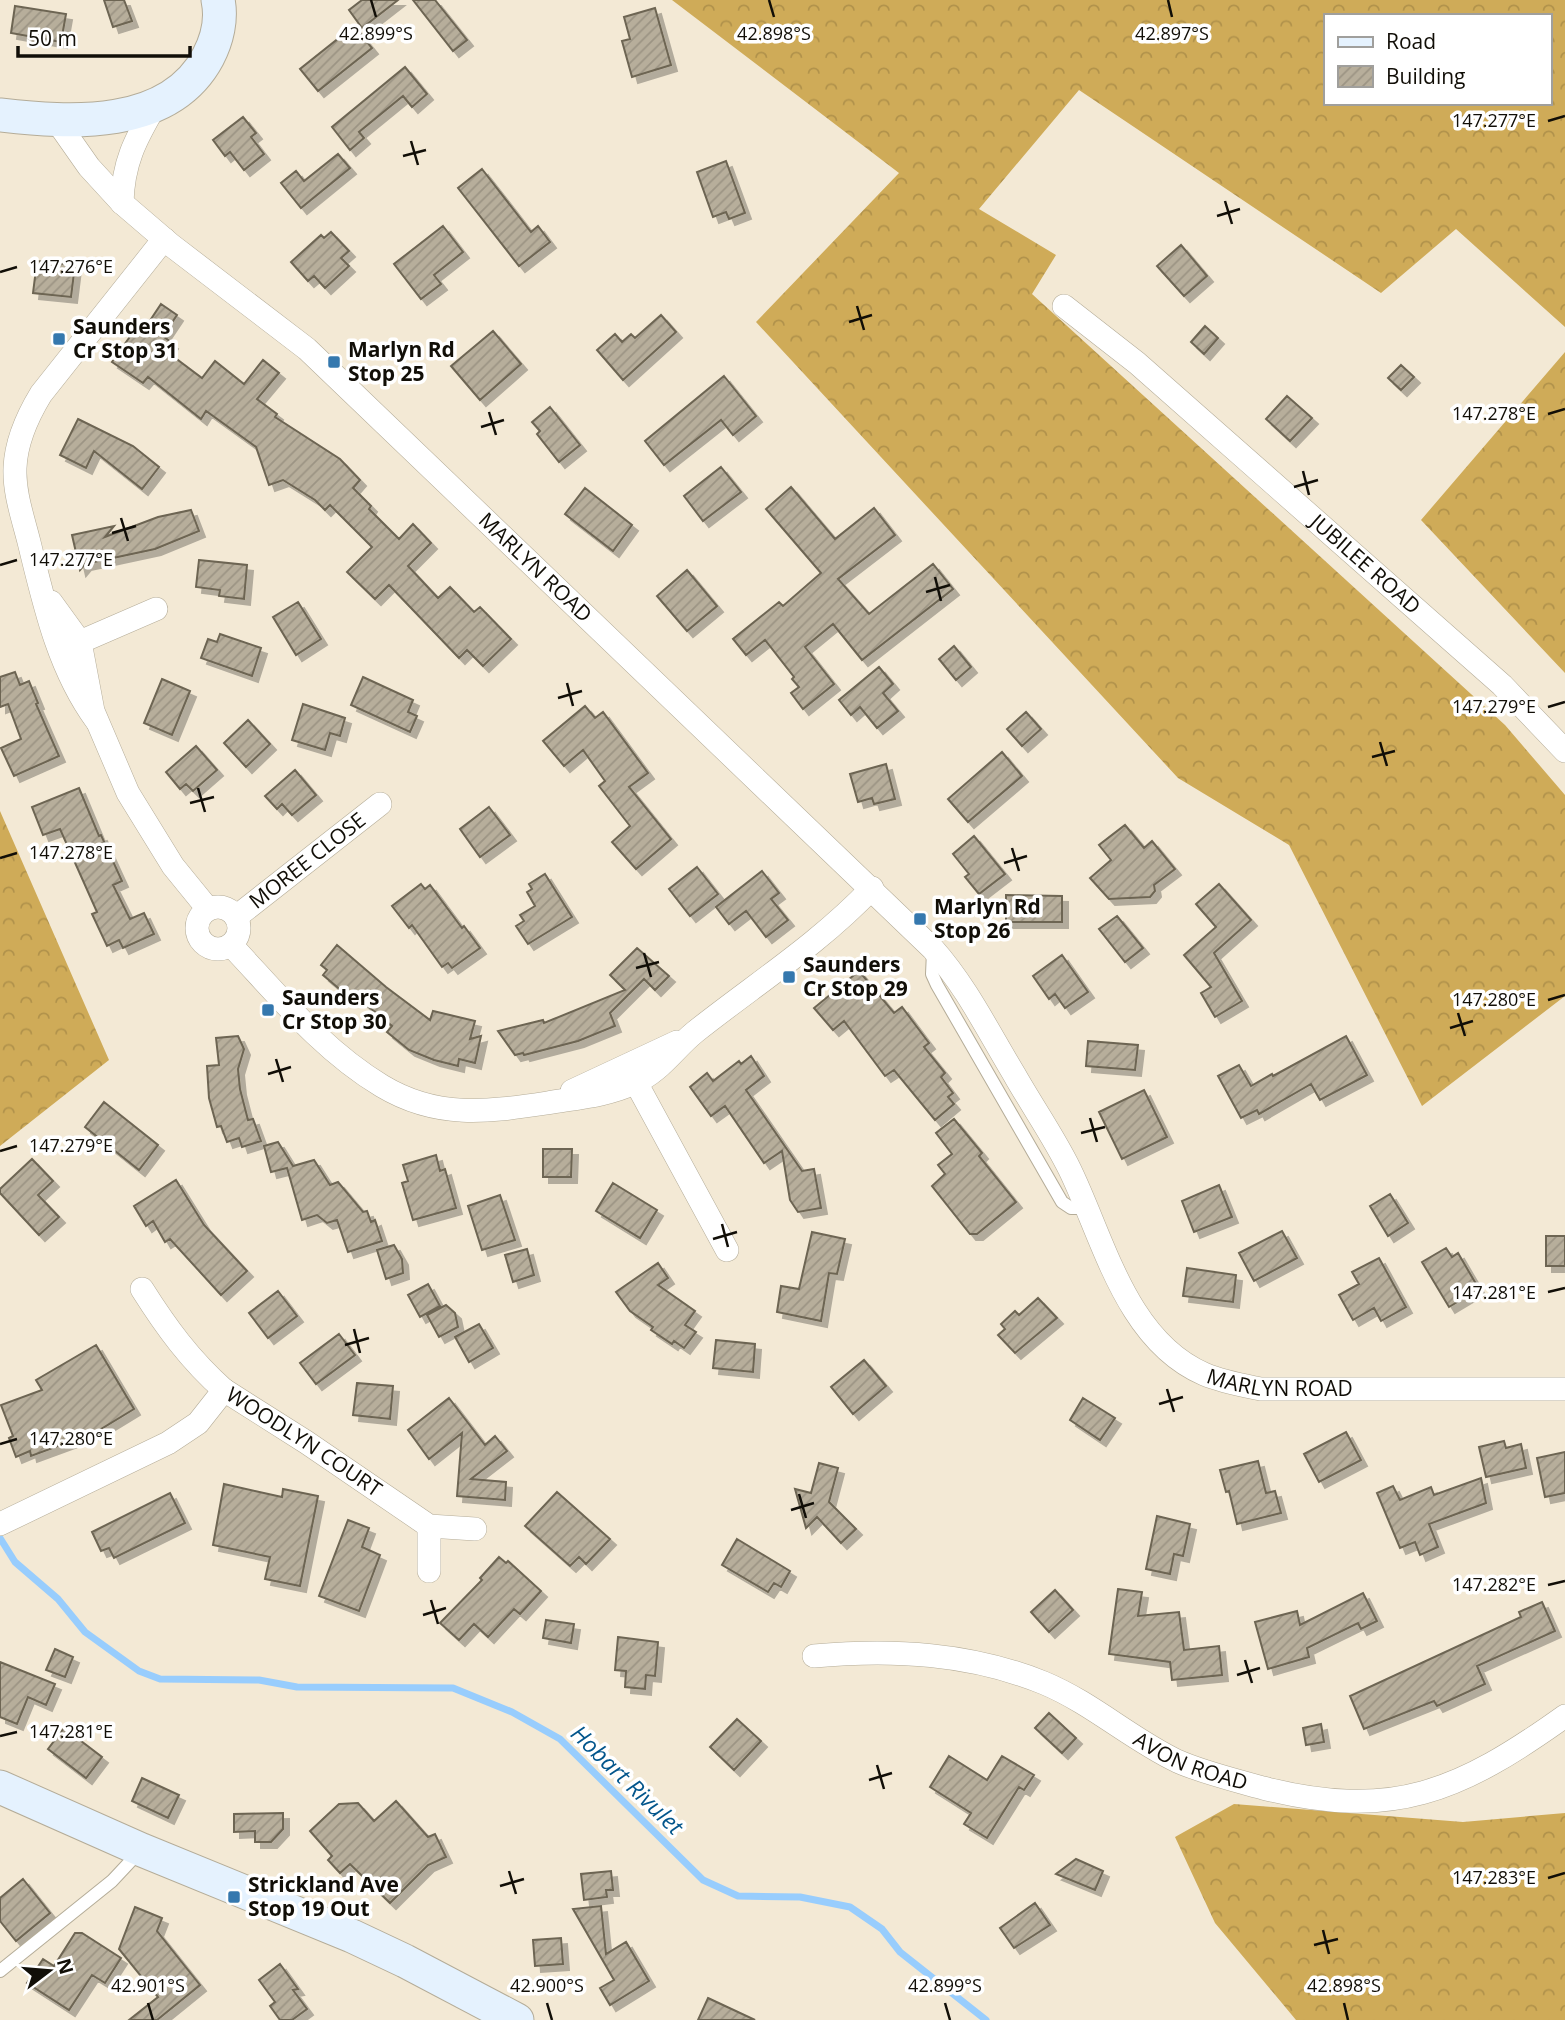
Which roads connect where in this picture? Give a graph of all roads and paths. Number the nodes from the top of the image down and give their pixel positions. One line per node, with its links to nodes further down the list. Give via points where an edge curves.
1 (218, 0): 2 (street, via 219,26 204,65 187,85)
2 (155, 106): 4 (street, via 131,114); 5 (street, via 128,158)
3 (0, 115): 4 (street)
4 (56, 120): 5 (street, MARLYN ROAD)
5 (122, 203): 6 (street, MARLYN ROAD)
6 (164, 239): 9 (street, via 52,379 28,416 18,444 19,502 44,606); 12 (street, MARLYN ROAD, via 307,349)
7 (1064, 306): 10 (street, JUBILEE ROAD, via 1137,363 1492,676)
8 (156, 609): 9 (street)
9 (70, 646): 13 (street, via 79,694 96,720 128,793 151,833)
10 (1565, 751)
11 (380, 804): 14 (street, MOREE CLOSE)
12 (872, 888): 16 (street, via 816,940); 19 (street, MARLYN ROAD, via 933,949 966,993 1070,1169 1111,1269 1143,1322 1182,1361 1225,1382 1261,1389)
13 (208, 909): 14 (street, via 225,908); 15 (street, via 197,922 202,942 216,950)
14 (236, 917): 15 (street, via 239,932)
15 (231, 945): 16 (street, via 317,1037 383,1086 416,1101 477,1112 508,1110 546,1103)
16 (631, 1074): 17 (street)
17 (727, 1250)
18 (142, 1289): 20 (street, via 178,1344)
19 (1565, 1389)
20 (223, 1390): 21 (street, WOODLYN COURT, via 185,1433); 22 (street, WOODLYN COURT)
21 (8, 1520)
22 (429, 1526): 23 (street); 24 (street)
23 (475, 1529)
24 (429, 1571)
25 (814, 1656): 26 (street, AVON ROAD, via 906,1652 983,1664 1075,1698 1178,1761 1291,1795 1337,1800 1394,1799 1452,1784 1489,1767)
26 (1565, 1716)
27 (0, 1787): 28 (street)
28 (142, 1850): 29 (lane, via 112,1881); 30 (street, via 352,1936)
29 (0, 1971)
30 (517, 2020)

